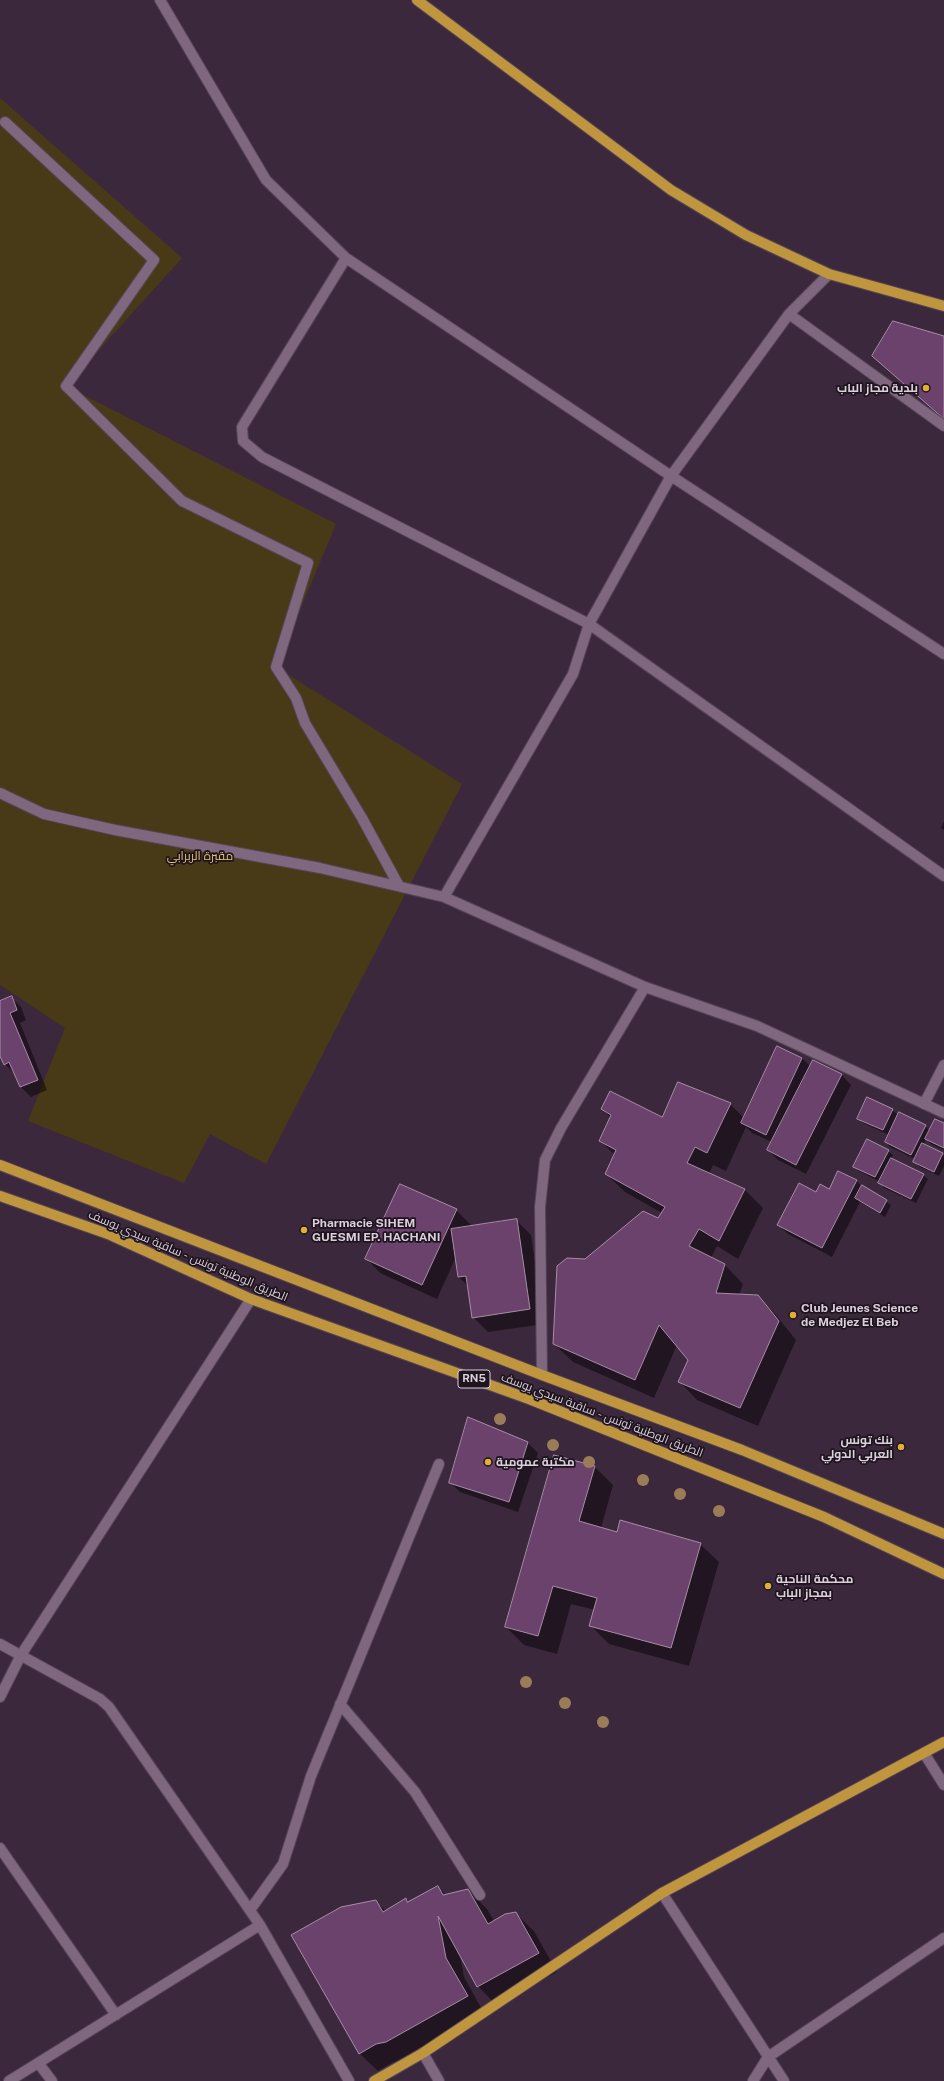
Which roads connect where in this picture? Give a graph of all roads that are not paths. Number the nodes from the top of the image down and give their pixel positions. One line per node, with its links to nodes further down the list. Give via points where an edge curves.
1 (160, 0): 4 (street, via 266,180)
2 (417, 0): 5 (main road, via 671,190 746,235)
3 (5, 122): 14 (street, via 154,260 66,386 182,501 308,563 276,668 296,698 306,723)
4 (346, 258): 9 (street); 10 (street, via 242,427 243,441 262,457)
5 (829, 274): 6 (main road); 7 (street)
6 (944, 306)
7 (790, 314): 8 (street); 9 (street)
8 (944, 426)
9 (671, 476): 10 (street); 11 (street)
10 (589, 624): 13 (street); 15 (street, via 573,674)
11 (944, 654)
12 (0, 793): 14 (street, via 44,814)
13 (944, 876)
14 (399, 886): 15 (street)
15 (444, 897): 16 (street)
16 (645, 987): 18 (street, via 757,1026); 23 (street, via 561,1128 545,1160 540,1207)
17 (944, 1065): 18 (street)
18 (924, 1104): 19 (street)
19 (944, 1113)
20 (0, 1166): 23 (main road, الطريق الوطنية تونس - ساقية سيدي يوسف / RN5)
21 (0, 1196): 22 (main road, الطريق الوطنية تونس - ساقية سيدي يوسف / RN5, via 108,1234)
22 (251, 1299): 26 (main road, الطريق الوطنية تونس - ساقية سيدي يوسف / RN5, via 529,1399 824,1517); 28 (street)
23 (542, 1375): 25 (main road, الطريق الوطنية تونس - ساقية سيدي يوسف / RN5, via 742,1450)
24 (439, 1464): 30 (street)
25 (944, 1534)
26 (944, 1574)
27 (0, 1644): 28 (street)
28 (21, 1655): 29 (street); 37 (street, via 100,1699 109,1707)
29 (0, 1697)
30 (340, 1704): 36 (street, via 415,1792); 37 (street, via 311,1776 283,1864)
31 (944, 1742): 32 (main road)
32 (924, 1753): 33 (street); 35 (main road)
33 (944, 1785)
34 (0, 1848): 40 (street)
35 (662, 1894): 41 (main road); 42 (street)
36 (480, 1896)
37 (250, 1910): 38 (street)
38 (260, 1925): 40 (street); 46 (street)
39 (944, 1938): 42 (street)
40 (116, 2015): 43 (street)
41 (424, 2053): 47 (main road); 48 (street)
42 (768, 2057): 49 (street); 50 (street)
43 (39, 2064): 44 (street); 45 (street)
44 (9, 2081)
45 (52, 2081)
46 (349, 2081)
47 (374, 2081)
48 (439, 2081)
49 (753, 2081)
50 (784, 2081)

